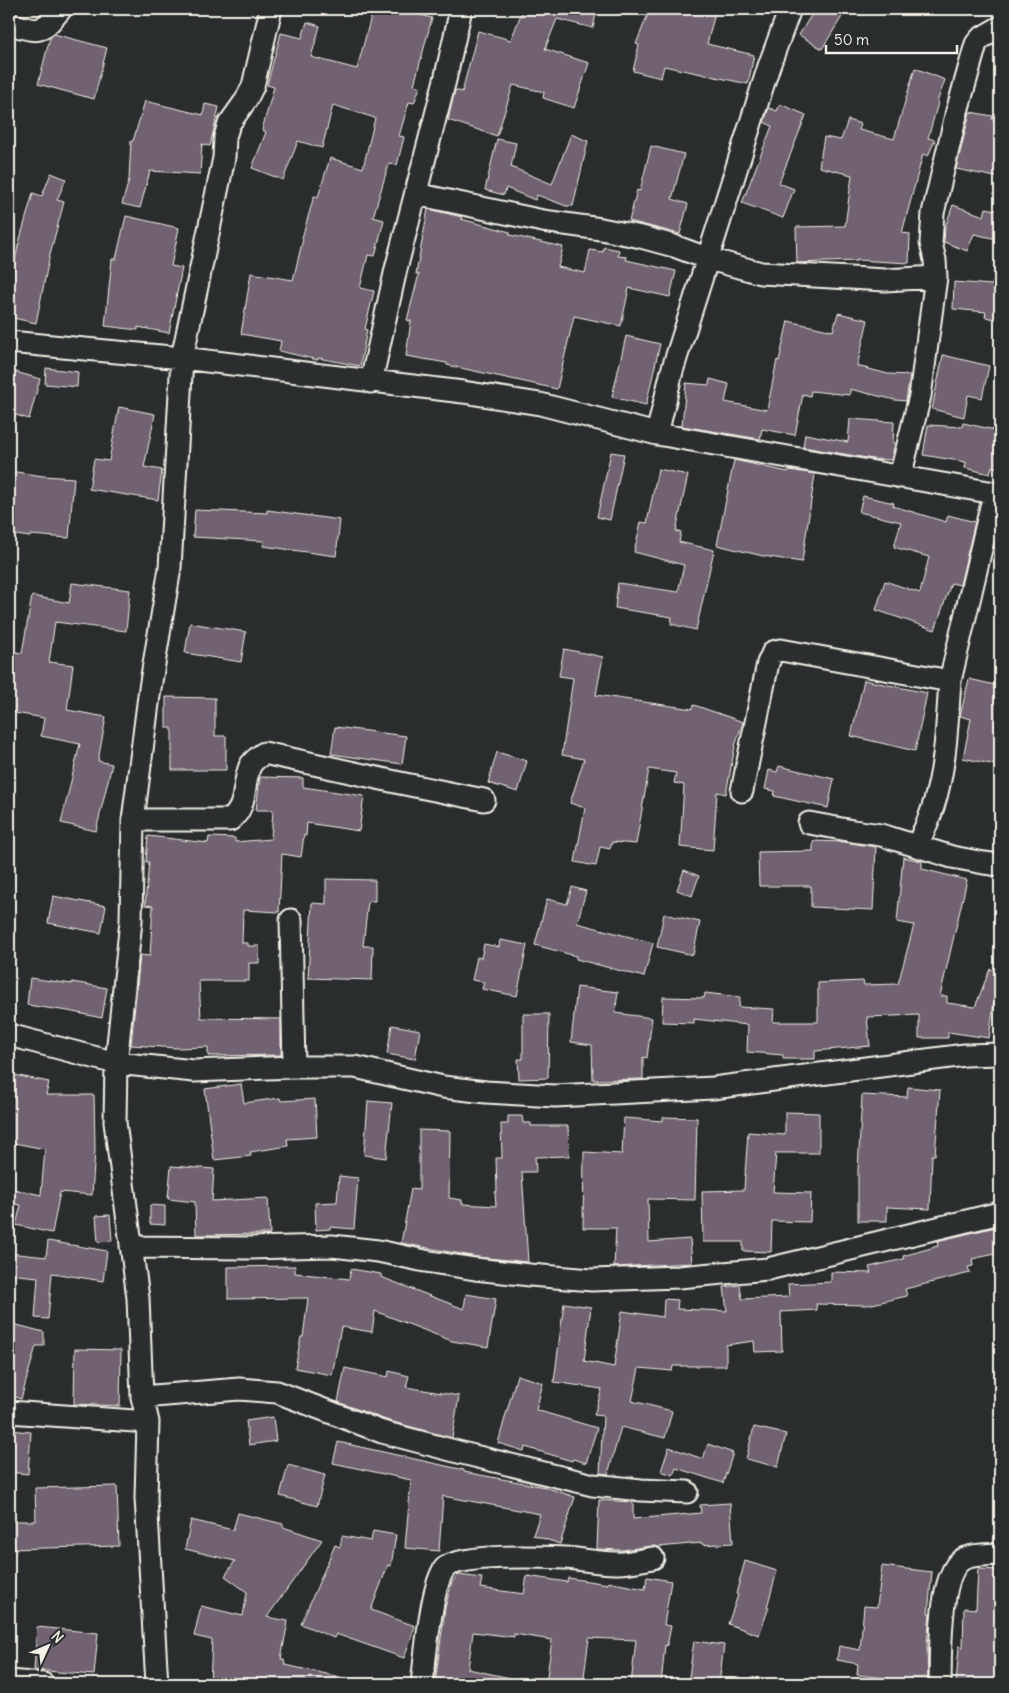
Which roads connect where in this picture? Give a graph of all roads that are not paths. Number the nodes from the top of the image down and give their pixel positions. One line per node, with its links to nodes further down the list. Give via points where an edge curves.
1 (61, 9): 5 (street, via 46,27 34,31)
2 (271, 9): 11 (street, via 253,86 229,124 225,137 224,158)
3 (461, 9): 7 (street)
4 (790, 9): 8 (street)
5 (9, 24)
6 (1000, 27): 9 (street, via 976,44 956,116 933,213 931,243)
7 (416, 194): 8 (street, via 543,221 641,237); 12 (street)
8 (709, 259): 9 (street, via 761,273 885,280); 13 (street, via 672,371)
9 (936, 277): 14 (street, via 920,396)
10 (9, 342): 11 (street)
11 (182, 358): 12 (street); 19 (street, via 170,568)
12 (371, 382): 13 (street, via 540,404)
13 (658, 434): 14 (street)
14 (900, 477): 15 (street)
15 (997, 494): 16 (street)
16 (950, 681): 17 (street, via 777,650 768,663); 21 (street, via 940,778)
17 (742, 791)
18 (484, 800): 19 (street, via 264,753 250,766 243,801 237,815 230,820)
19 (133, 820): 26 (street, via 131,921)
20 (809, 823): 21 (street, via 881,835)
21 (918, 846): 22 (street, via 952,857)
22 (1000, 865)
23 (291, 920): 27 (street)
24 (9, 1035): 26 (street)
25 (1000, 1054): 27 (street, via 965,1055 713,1088 555,1096 443,1086 355,1067)
26 (116, 1063): 27 (street, via 194,1072); 29 (street, via 115,1122)
27 (294, 1067)
28 (1000, 1213): 29 (street, via 768,1269 679,1277 592,1280 530,1275 332,1246)
29 (131, 1248): 30 (street, via 138,1298)
30 (142, 1397): 32 (street); 33 (street, via 239,1389 277,1392 382,1432 466,1454 593,1485)
31 (9, 1412): 32 (street)
32 (148, 1422): 38 (street, via 146,1498)
33 (686, 1492)
34 (1000, 1554): 40 (street, via 964,1559 954,1568 944,1602)
35 (652, 1558): 39 (street, via 617,1564 564,1558 451,1563 443,1570 437,1586 425,1647)
36 (9, 1681): 37 (street)
37 (43, 1684)
38 (157, 1684)
39 (422, 1684)
40 (940, 1684)

